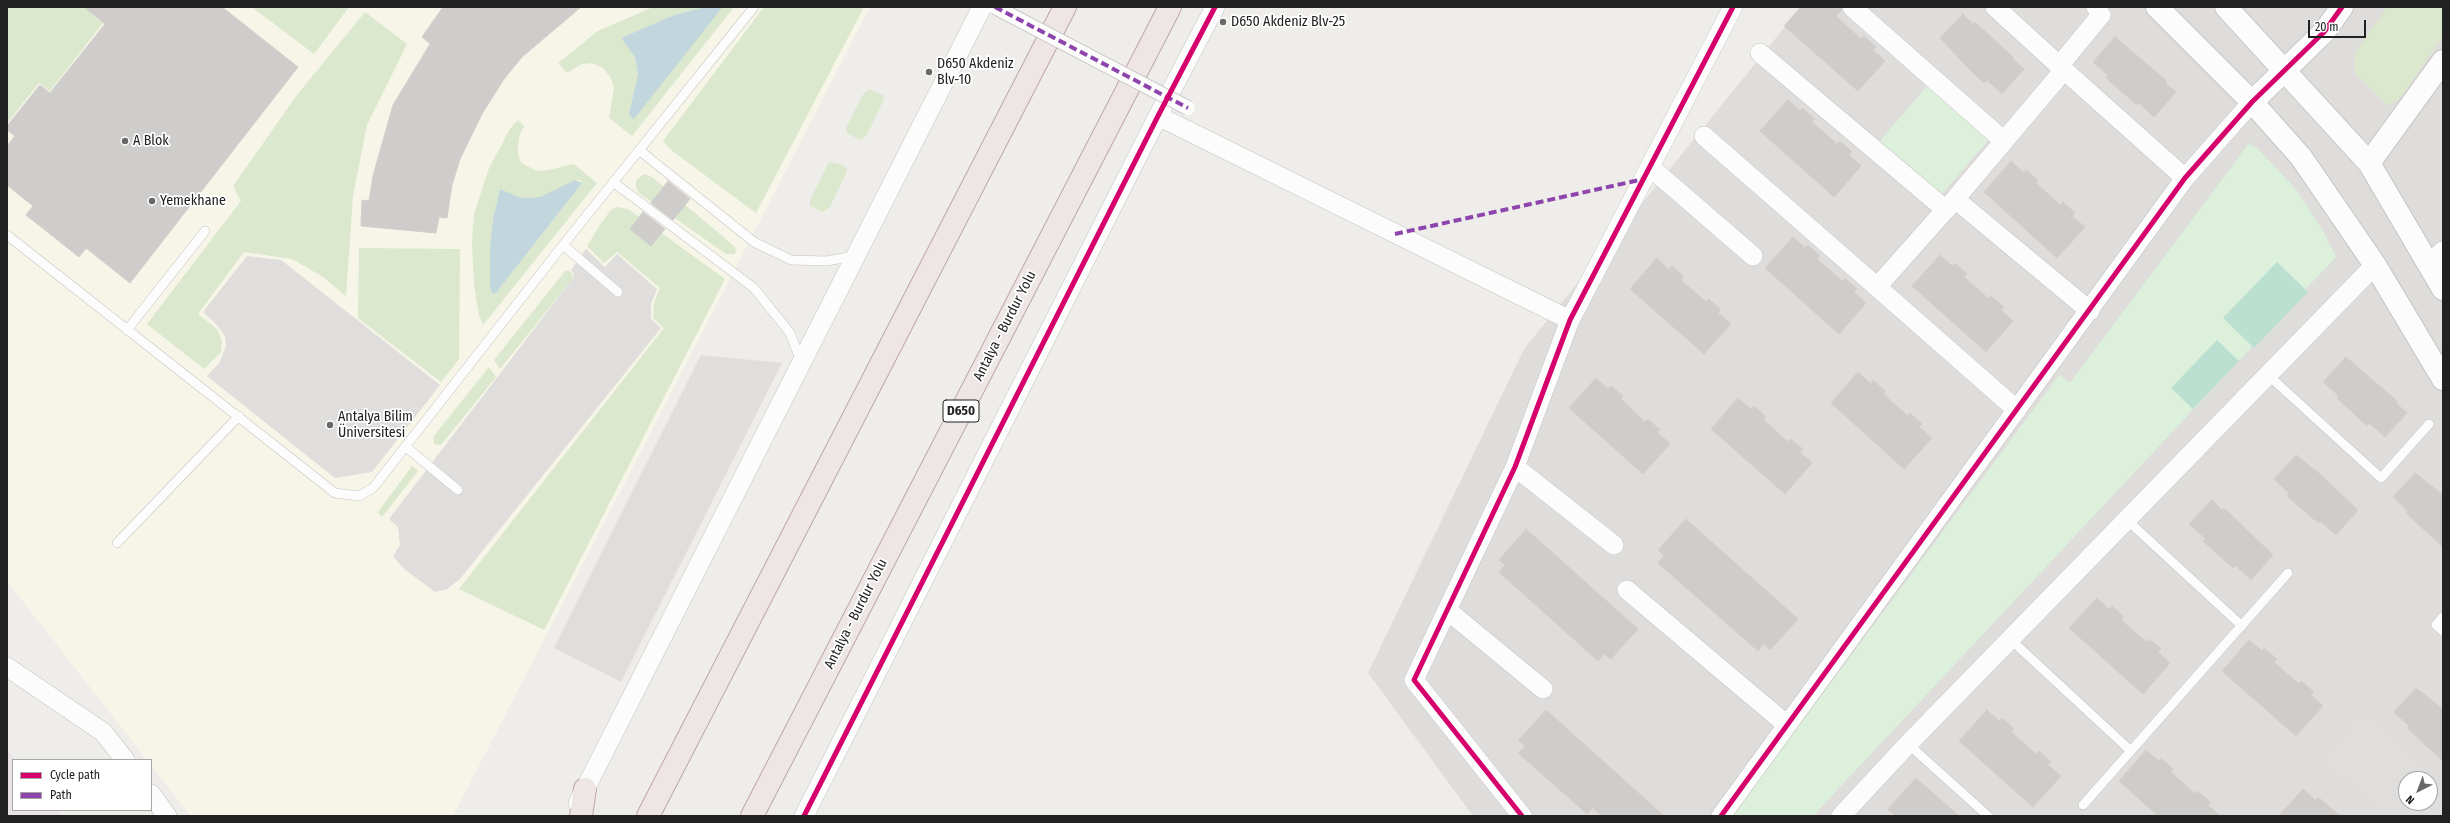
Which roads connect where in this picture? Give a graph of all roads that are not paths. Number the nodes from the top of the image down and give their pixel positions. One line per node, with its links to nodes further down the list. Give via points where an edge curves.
1 (754, 7): 23 (lane)
2 (982, 7): 32 (street)
3 (995, 7): 19 (street, bridge)
4 (1065, 7): 74 (highway)
5 (1215, 7): 20 (street)
6 (1733, 7): 25 (street)
7 (1852, 7): 22 (street)
8 (1995, 7): 16 (street)
9 (2096, 7): 16 (street, via 2101,15)
10 (2157, 7): 18 (street)
11 (2226, 7): 17 (street)
12 (2342, 7): 17 (street, via 2324,32)
13 (1170, 9): 75 (highway, Antalya - Burdur Yolu / D650)
14 (1760, 53): 28 (street)
15 (2443, 61): 24 (street)
16 (2061, 68): 22 (street); 26 (street)
17 (2283, 70): 18 (street); 24 (street)
18 (2252, 102): 26 (street); 35 (street, via 2301,157)
19 (1188, 108)
20 (1158, 116): 40 (street); 76 (street)
21 (1704, 136): 36 (street)
22 (2004, 141): 28 (street)
23 (639, 150): 27 (lane); 32 (lane, via 754,242 791,260 826,261)
24 (2368, 163): 34 (street)
25 (1650, 167): 33 (street); 40 (street)
26 (2185, 178): 39 (street)
27 (613, 182): 31 (lane); 42 (lane, via 754,288 790,333)
28 (1950, 204): 36 (street); 39 (street)
29 (205, 231): 41 (lane)
30 (7, 235): 41 (lane)
31 (563, 245): 38 (lane); 48 (lane)
32 (856, 255): 42 (street)
33 (1752, 256)
34 (2436, 258): 37 (street)
35 (2376, 265): 43 (street); 44 (street)
36 (1877, 287): 45 (street)
37 (2443, 289)
38 (618, 292)
39 (2090, 311): 45 (street)
40 (1570, 320): 49 (street)
41 (127, 330): 46 (lane)
42 (802, 362): 67 (street)
43 (2268, 375): 47 (lane, via 2381,478); 51 (street)
44 (2443, 379)
45 (2017, 410): 63 (street)
46 (239, 416): 48 (lane, via 335,493 359,496 373,488); 52 (lane)
47 (2428, 424)
48 (406, 447): 50 (lane)
49 (1515, 467): 53 (street); 56 (street)
50 (458, 490)
51 (2126, 520): 58 (lane); 60 (street)
52 (117, 543)
53 (1614, 545)
54 (2288, 573): 58 (lane)
55 (1627, 590): 63 (street)
56 (1447, 610): 62 (street); 77 (street, via 1414,680)
57 (2443, 617): 59 (lane, via 2436,625)
58 (2242, 626): 65 (lane)
59 (2443, 631)
60 (2010, 639): 64 (street); 65 (lane)
61 (7, 667): 66 (street, via 103,732)
62 (1543, 689)
63 (1787, 725): 78 (street)
64 (1908, 744): 70 (street); 79 (lane)
65 (2131, 751): 69 (lane)
66 (124, 759)
67 (585, 789): 72 (street); 73 (highway)
68 (152, 795): 71 (street)
69 (2083, 805)
70 (1843, 815)
71 (167, 816)
72 (572, 816)
73 (581, 816)
74 (648, 816)
75 (752, 816)
76 (804, 816)
77 (1522, 816)
78 (1720, 816)
79 (1988, 816)

